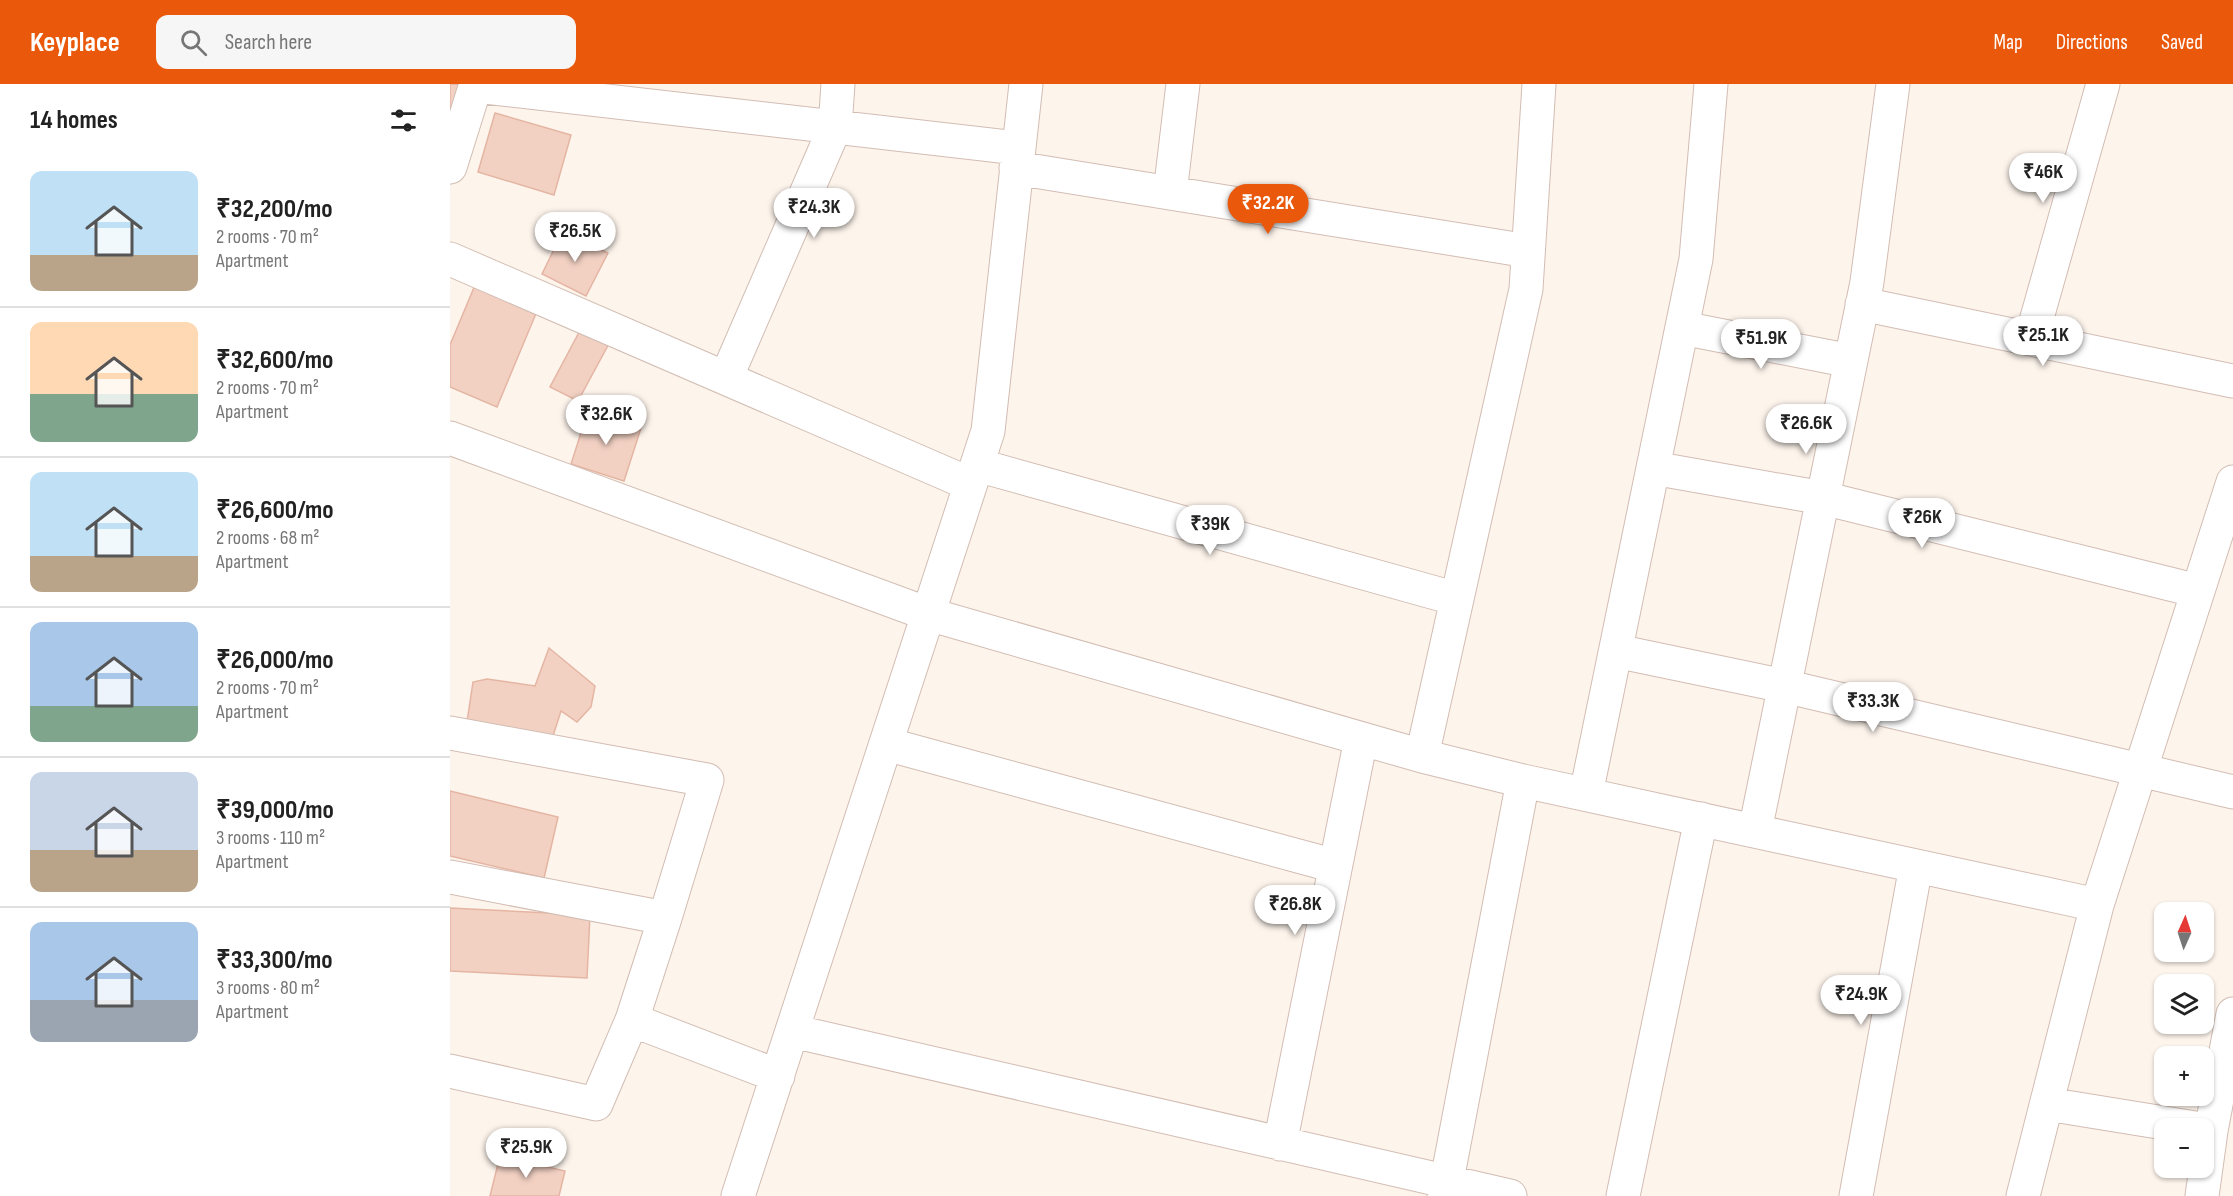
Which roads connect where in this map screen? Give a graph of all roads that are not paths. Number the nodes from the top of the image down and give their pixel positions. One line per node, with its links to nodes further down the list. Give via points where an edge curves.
1 (838, 84): 10 (street)
2 (1026, 84): 11 (street)
3 (1183, 84): 13 (street)
4 (1539, 84): 14 (street)
5 (1711, 84): 17 (street, via 1696,260)
6 (1893, 84): 16 (street)
7 (2103, 84): 18 (street)
8 (476, 85): 9 (street); 12 (street)
9 (674, 96): 10 (street)
10 (835, 127): 11 (street); 20 (street)
11 (1017, 158): 13 (street); 24 (street, via 988,431)
12 (450, 167)
13 (1170, 193): 14 (street)
14 (1528, 251): 28 (street, via 1526,289)
15 (450, 259): 20 (street)
16 (1862, 304): 18 (street); 19 (street)
17 (1682, 328): 19 (street); 23 (street)
18 (2031, 339): 21 (street)
19 (1851, 362): 26 (street)
20 (726, 378): 24 (street)
21 (2233, 381)
22 (450, 438): 29 (street)
23 (1653, 468): 26 (street); 30 (street)
24 (974, 474): 28 (street); 29 (street)
25 (2232, 489): 27 (street)
26 (1823, 498): 27 (street); 31 (street)
27 (2198, 591): 36 (street)
28 (1457, 599): 35 (street)
29 (928, 614): 33 (street); 34 (street)
30 (1616, 651): 31 (street); 39 (street)
31 (1784, 686): 36 (street); 41 (street)
32 (450, 733): 46 (street, via 707,780)
33 (1361, 739): 35 (street); 42 (street)
34 (886, 744): 42 (street); 48 (street)
35 (1422, 756): 37 (street)
36 (2140, 769): 38 (street); 45 (street)
37 (1523, 781): 39 (street); 57 (street)
38 (2233, 792)
39 (1586, 794): 40 (street)
40 (1701, 819): 41 (street); 60 (street)
41 (1755, 831): 43 (street)
42 (1335, 866): 55 (street)
43 (1916, 866): 45 (street); 61 (street)
44 (450, 877): 46 (street)
45 (2097, 905): 52 (street)
46 (665, 918): 47 (street)
47 (632, 1020): 50 (street, via 596,1104); 51 (street)
48 (792, 1031): 51 (street); 55 (street)
49 (2232, 1032): 53 (street)
50 (450, 1071)
51 (778, 1076): 58 (street)
52 (2047, 1104): 54 (street); 62 (street)
53 (2206, 1118)
54 (2154, 1121)
55 (1280, 1144): 57 (street)
56 (2202, 1178): 63 (street)
57 (1445, 1189): 59 (street)
58 (738, 1196)
59 (1510, 1196)
60 (1623, 1196)
61 (1856, 1196)
62 (2023, 1196)
63 (2202, 1196)

